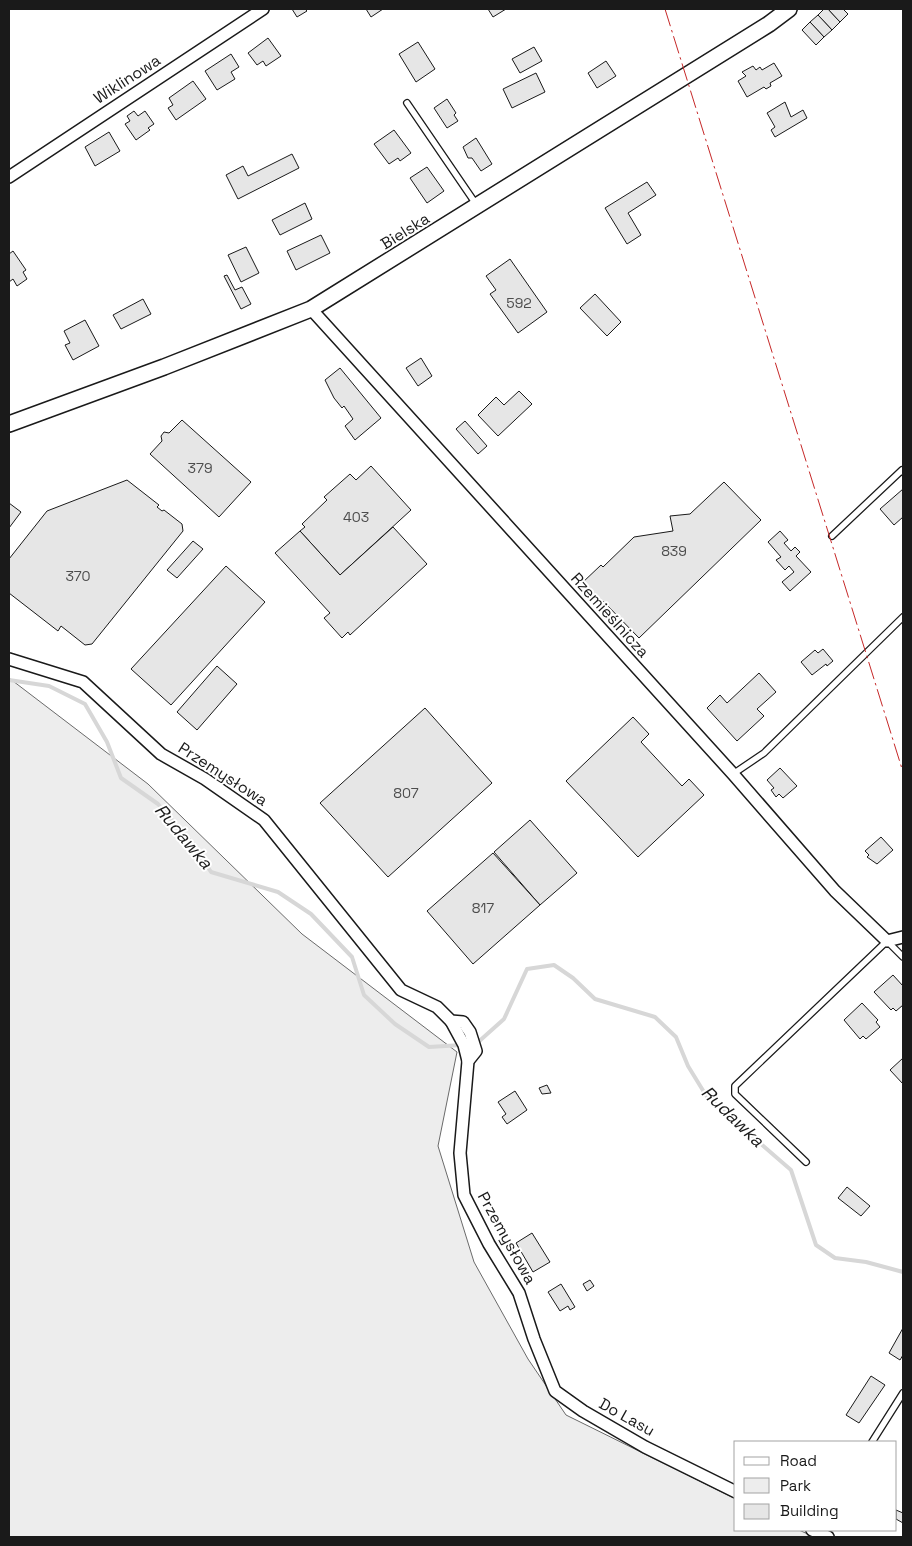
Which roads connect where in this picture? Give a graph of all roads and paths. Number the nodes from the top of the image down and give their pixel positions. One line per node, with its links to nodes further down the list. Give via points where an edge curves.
1 (263, 9): 4 (street, Wiklinowa)
2 (789, 9): 5 (street, Bielska)
3 (407, 103): 5 (lane)
4 (9, 176)
5 (477, 206): 6 (street, Bielska)
6 (311, 308): 7 (street, Bielska); 12 (street, Rzemieślnicza)
7 (9, 424)
8 (903, 471): 9 (lane)
9 (832, 536)
10 (903, 617): 12 (lane, via 764,753)
11 (9, 659): 16 (street, Przemysłowa, via 83,682 161,754 205,779 264,820 401,990 437,1007)
12 (733, 774): 14 (street, Rzemieślnicza, via 835,891)
13 (903, 936): 14 (street)
14 (887, 941): 15 (lane); 18 (lane, via 735,1086 735,1094)
15 (903, 958)
16 (451, 1020): 17 (street, Przemysłowa, via 464,1044); 17 (street, Przemysłowa, via 463,1022 470,1032 476,1051)
17 (468, 1061): 19 (street, Przemysłowa, via 460,1153 464,1195 519,1293)
18 (806, 1162)
19 (534, 1339): 22 (street, Do Lasu, via 555,1391 645,1447)
20 (903, 1392): 21 (lane)
21 (873, 1441)
22 (734, 1491)
23 (817, 1531): 24 (street)
24 (828, 1537)

